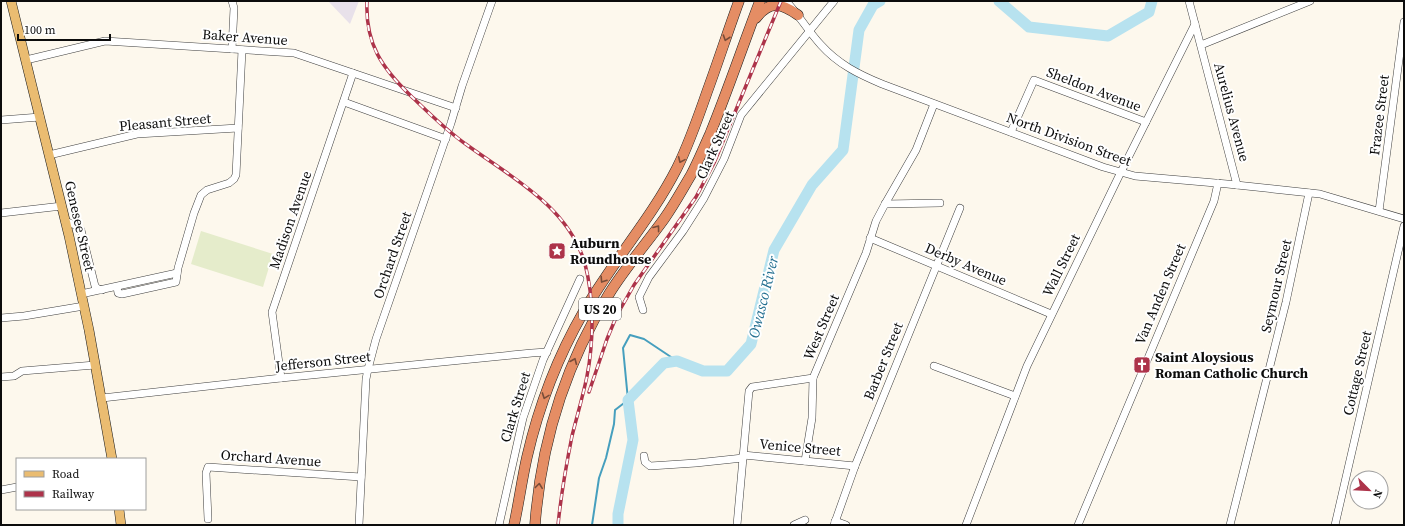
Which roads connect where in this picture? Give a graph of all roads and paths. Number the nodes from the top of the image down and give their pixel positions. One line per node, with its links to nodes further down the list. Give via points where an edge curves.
1 (11, 1): 18 (main road, Genesee Street)
2 (232, 1): 16 (street)
3 (492, 1): 22 (street, Orchard Street)
4 (739, 1): 70 (highway, US 20, one-way to 70, via 677,168 646,221 590,301 562,352 535,426)
5 (760, 1): 13 (highway, US 20)
6 (786, 1): 10 (street, North Division Street)
7 (834, 1): 14 (street, Clark Street)
8 (1189, 1): 12 (street, Aurelius Avenue)
9 (1310, 1): 15 (street)
10 (798, 15): 13 (highway, via 780,4 771,5 762,11); 14 (street, North Division Street)
11 (1404, 22): 38 (street, Frazee Street)
12 (1195, 24): 15 (street, Aurelius Avenue); 25 (street, Wall Street)
13 (750, 28): 79 (highway, US 20, one-way to 13, via 539,486 547,441 560,395 579,349 609,294 664,219 692,173 718,115)
14 (809, 30): 21 (street, North Division Street, via 827,51 852,70); 49 (street, Clark Street, via 741,115 724,159 704,198 645,284 639,298)
15 (1201, 45): 32 (street, Aurelius Avenue)
16 (232, 49): 17 (street, Baker Avenue); 18 (street, Baker Avenue, via 105,41)
17 (242, 50): 19 (street, Baker Avenue, via 299,54); 26 (street)
18 (26, 60): 23 (main road, Genesee Street)
19 (353, 73): 20 (street, Madison Avenue); 22 (street, Baker Avenue)
20 (344, 102): 28 (street); 57 (street, Madison Avenue, via 272,312)
21 (934, 104): 27 (street, North Division Street); 34 (street, West Street, via 916,150)
22 (456, 108): 28 (street, Orchard Street)
23 (40, 117): 24 (street); 29 (main road, Genesee Street)
24 (1, 120)
25 (1146, 122): 27 (street, Sheldon Avenue, via 1034,80); 30 (street, Wall Street)
26 (238, 128): 29 (street, Pleasant Street, via 137,134); 46 (street, via 236,175 229,182 209,188 201,195 177,273)
27 (1011, 132): 30 (street, North Division Street)
28 (446, 139): 55 (street, Orchard Street, via 376,339)
29 (49, 155): 36 (main road, Genesee Street)
30 (1121, 173): 31 (street, North Division Street); 50 (street, Wall Street)
31 (1218, 183): 32 (street, North Division Street); 84 (street, Van Anden Street, via 1214,201)
32 (1237, 185): 33 (street, North Division Street)
33 (1309, 193): 38 (street, North Division Street); 85 (street, Seymour Street, via 1286,302)
34 (885, 204): 35 (street); 43 (street, West Street)
35 (940, 204)
36 (62, 206): 39 (street); 41 (main road, Genesee Street)
37 (960, 208): 44 (street, Barber Street)
38 (1379, 211): 40 (street, North Division Street)
39 (1, 213)
40 (1404, 219)
41 (65, 221): 46 (street, via 75,224 81,230 95,286); 47 (main road, Genesee Street)
42 (1404, 226): 86 (street, Cottage Street)
43 (870, 238): 44 (street, Derby Avenue); 58 (street, West Street)
44 (936, 265): 50 (street, Derby Avenue); 65 (street, Barber Street)
45 (580, 279): 52 (street, Clark Street)
46 (102, 290): 47 (street)
47 (81, 294): 48 (main road, Genesee Street)
48 (84, 306): 51 (street); 53 (main road, Genesee Street)
49 (643, 310)
50 (1051, 314): 59 (street, Wall Street)
51 (1, 318)
52 (547, 352): 55 (street, Jefferson Street); 76 (street, Clark Street, via 522,418)
53 (95, 365): 56 (street, via 22,371 14,376); 60 (main road, Genesee Street)
54 (934, 366): 59 (street)
55 (368, 369): 57 (street, Jefferson Street); 66 (street, Orchard Street)
56 (1, 377)
57 (281, 378): 60 (street, Jefferson Street)
58 (813, 378): 62 (street, West Street, via 752,387 749,391); 64 (street, via 812,418)
59 (1015, 396): 83 (street, Wall Street)
60 (102, 398): 63 (main road, Genesee Street)
61 (644, 456): 62 (street, Venice Street, via 645,462 650,466)
62 (743, 457): 64 (street, Venice Street); 80 (street, West Street)
63 (112, 458)
64 (805, 460): 65 (street, Venice Street)
65 (854, 466): 73 (street, Barber Street)
66 (361, 477): 71 (street, Orchard Avenue, via 208,467); 75 (street, Orchard Street)
67 (16, 487): 68 (street)
68 (1, 490)
69 (119, 510): 74 (main road)
70 (516, 514): 77 (highway, US 20); 78 (highway)
71 (208, 519)
72 (806, 520): 81 (street)
73 (834, 523): 82 (street)
74 (121, 525)
75 (358, 525)
76 (499, 525)
77 (514, 525)
78 (517, 525)
79 (536, 525)
80 (737, 525)
81 (794, 525)
82 (846, 525)
83 (966, 525)
84 (1078, 525)
85 (1230, 525)
86 (1335, 525)

